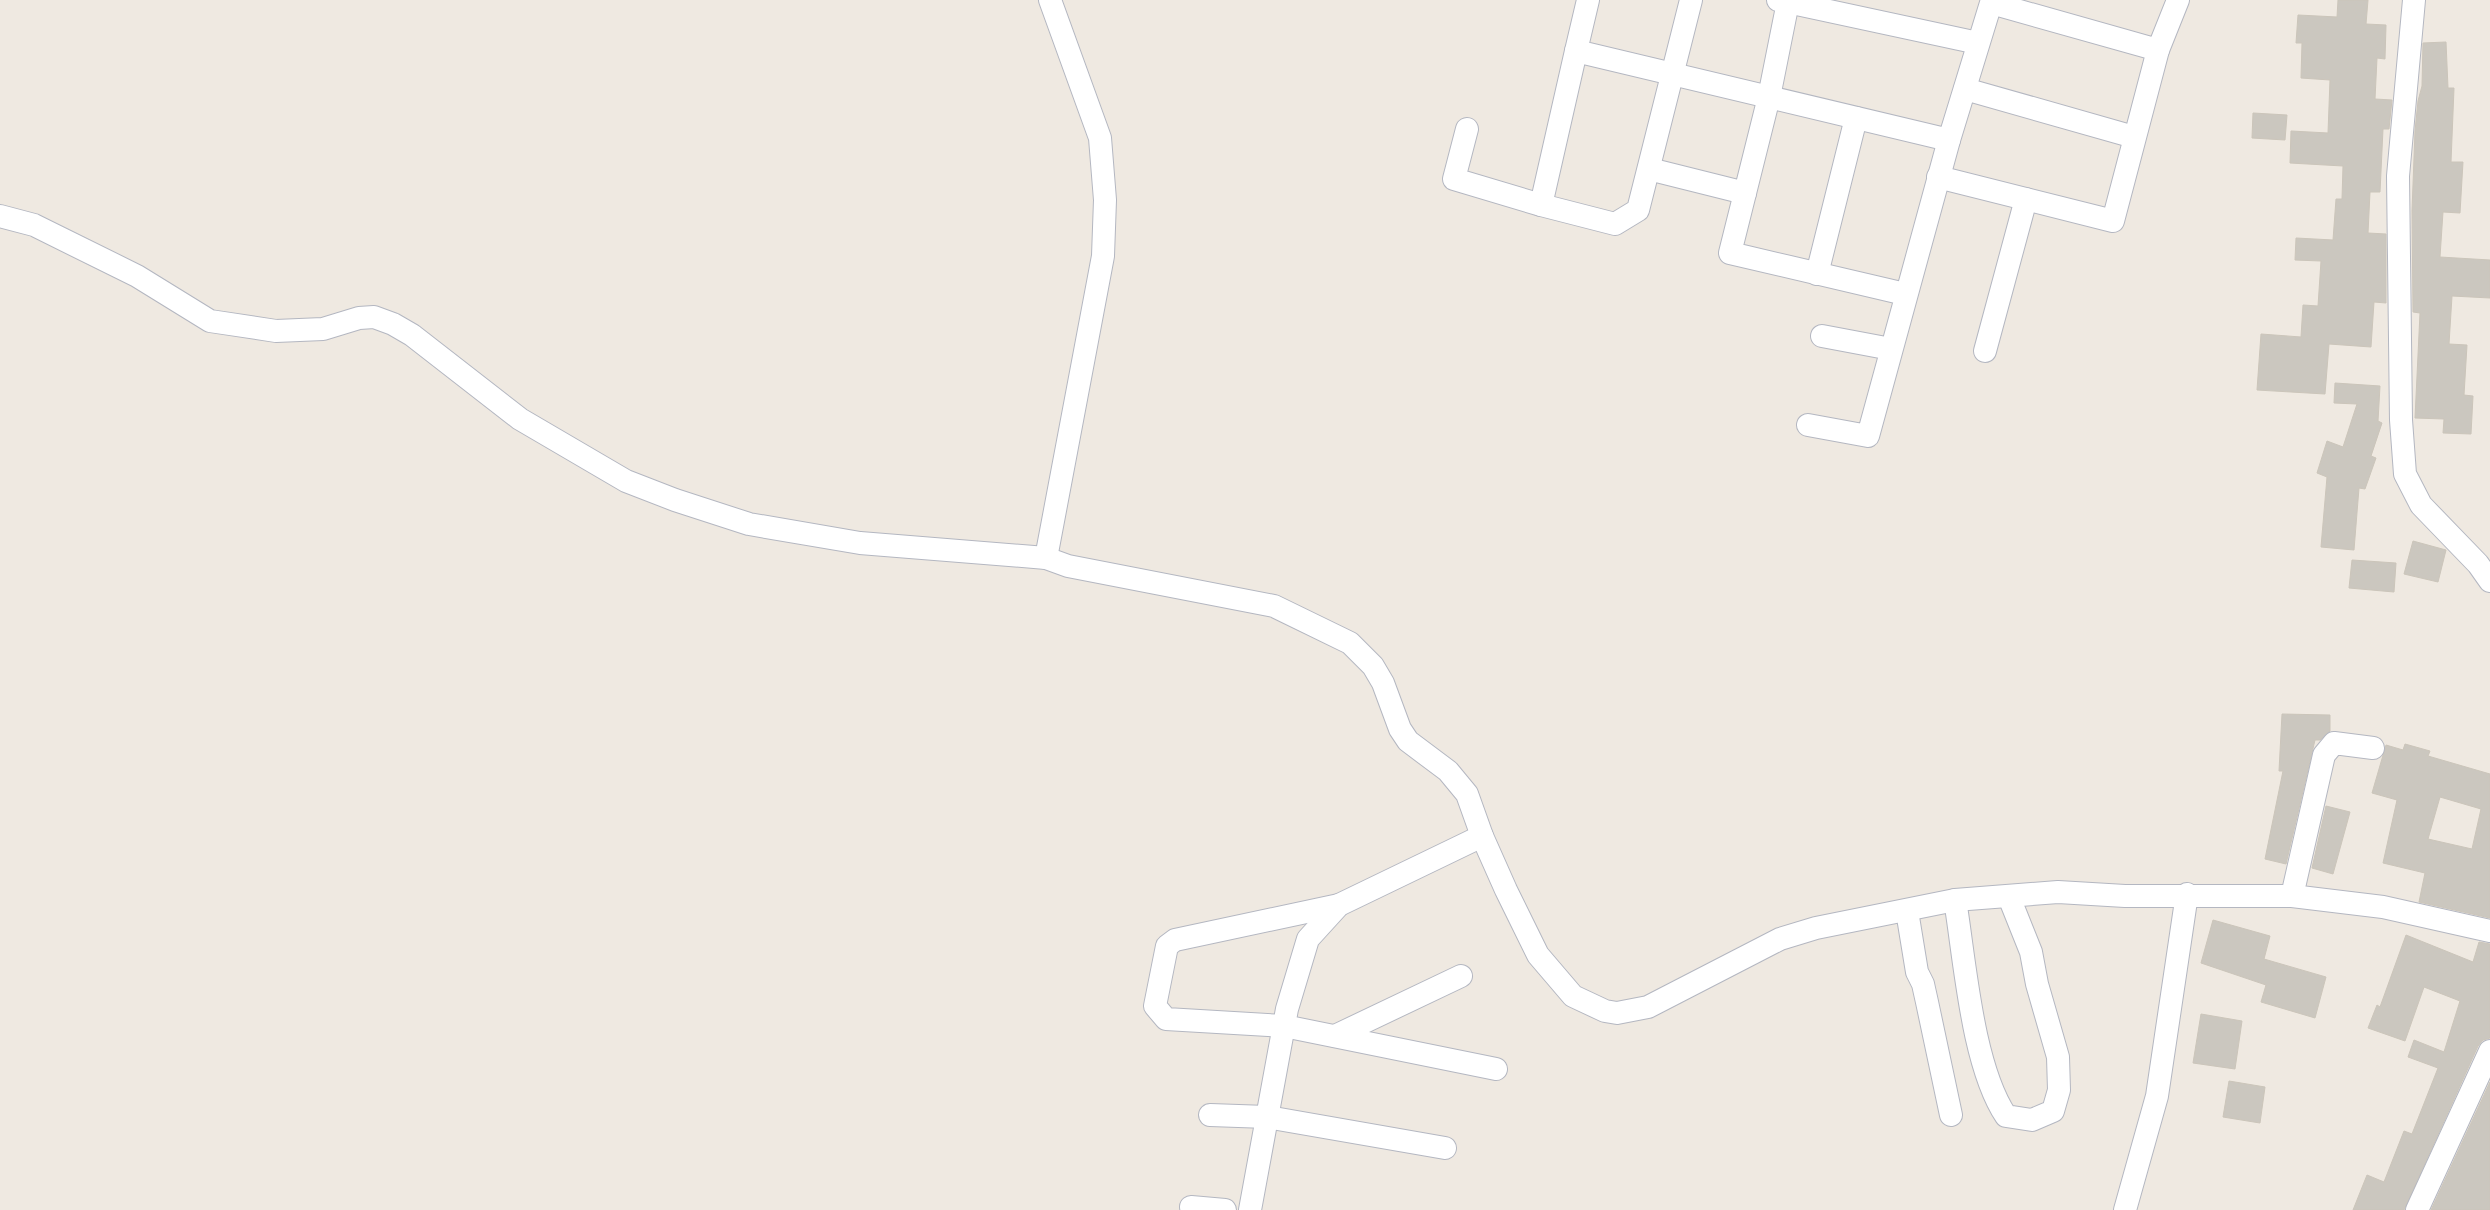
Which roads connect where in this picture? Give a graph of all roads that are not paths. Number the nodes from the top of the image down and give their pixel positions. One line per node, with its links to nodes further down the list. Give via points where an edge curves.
1 (1050, 0): 29 (street, via 1100,138 1105,200 1103,256)
2 (1588, 0): 9 (street)
3 (1691, 0): 10 (street)
4 (2178, 0): 8 (street)
5 (2414, 0): 30 (street, via 2398,176 2400,420 2405,474 2421,505 2478,564)
6 (1783, 1): 7 (street); 12 (street)
7 (1978, 43): 8 (street, via 1992,3); 11 (street)
8 (2158, 50): 15 (street)
9 (1576, 51): 10 (street); 21 (street)
10 (1672, 74): 12 (street); 17 (street)
11 (1965, 89): 15 (street); 16 (street)
12 (1769, 97): 13 (street); 19 (street)
13 (1856, 118): 16 (street); 23 (street)
14 (1467, 129): 21 (street, via 1454,179)
15 (2134, 137): 20 (street, via 2113,221)
16 (1948, 140): 18 (street)
17 (1649, 169): 19 (street); 21 (street, via 1638,210 1615,224)
18 (1938, 177): 20 (street); 24 (street)
19 (1745, 193): 23 (street, via 1730,253)
20 (2026, 199): 27 (street)
21 (1541, 205)
22 (0, 216): 29 (street, via 34,225 137,276 210,321 276,331 323,329 374,317 392,324 412,335 520,419 626,481 675,500 749,524 860,543)
23 (1817, 274): 24 (street)
24 (1905, 294): 26 (street)
25 (1822, 336): 26 (street)
26 (1891, 349): 28 (street, via 1868,436)
27 (1985, 351)
28 (1808, 425)
29 (1046, 558): 32 (street, via 1068,566 1274,606 1350,643 1374,666 1408,741 1448,771 1467,794)
30 (2490, 581)
31 (2373, 748): 34 (street, via 2334,743 2324,755)
32 (1482, 836): 37 (street); 38 (street, via 1538,955 1573,996 1593,1007 1617,1013 1648,1007 1780,939 1816,928)
33 (2187, 894): 34 (street); 35 (street, via 2125,896 2058,892); 52 (street, via 2157,1096)
34 (2292, 896): 39 (street, via 2383,906)
35 (2009, 897): 36 (street); 36 (street, via 2031,952 2058,1057 2059,1090 2053,1112 2032,1120 2006,1116 1986,1073 1975,1027)
36 (1955, 900): 38 (street)
37 (1339, 905): 41 (street, via 1308,939); 41 (street, via 1175,940 1167,946 1155,1006 1166,1019)
38 (1907, 911): 46 (street, via 1917,972 1923,984)
39 (2490, 931)
40 (1462, 976): 42 (street)
41 (1284, 1026): 42 (street); 47 (street)
42 (1335, 1036): 44 (street)
43 (2490, 1051): 53 (street)
44 (1496, 1069)
45 (1210, 1115): 47 (street)
46 (1951, 1115)
47 (1267, 1117): 48 (street); 51 (street)
48 (1445, 1148)
49 (1191, 1207): 50 (street)
50 (1225, 1210)
51 (1250, 1210)
52 (2125, 1210)
53 (2417, 1210)

